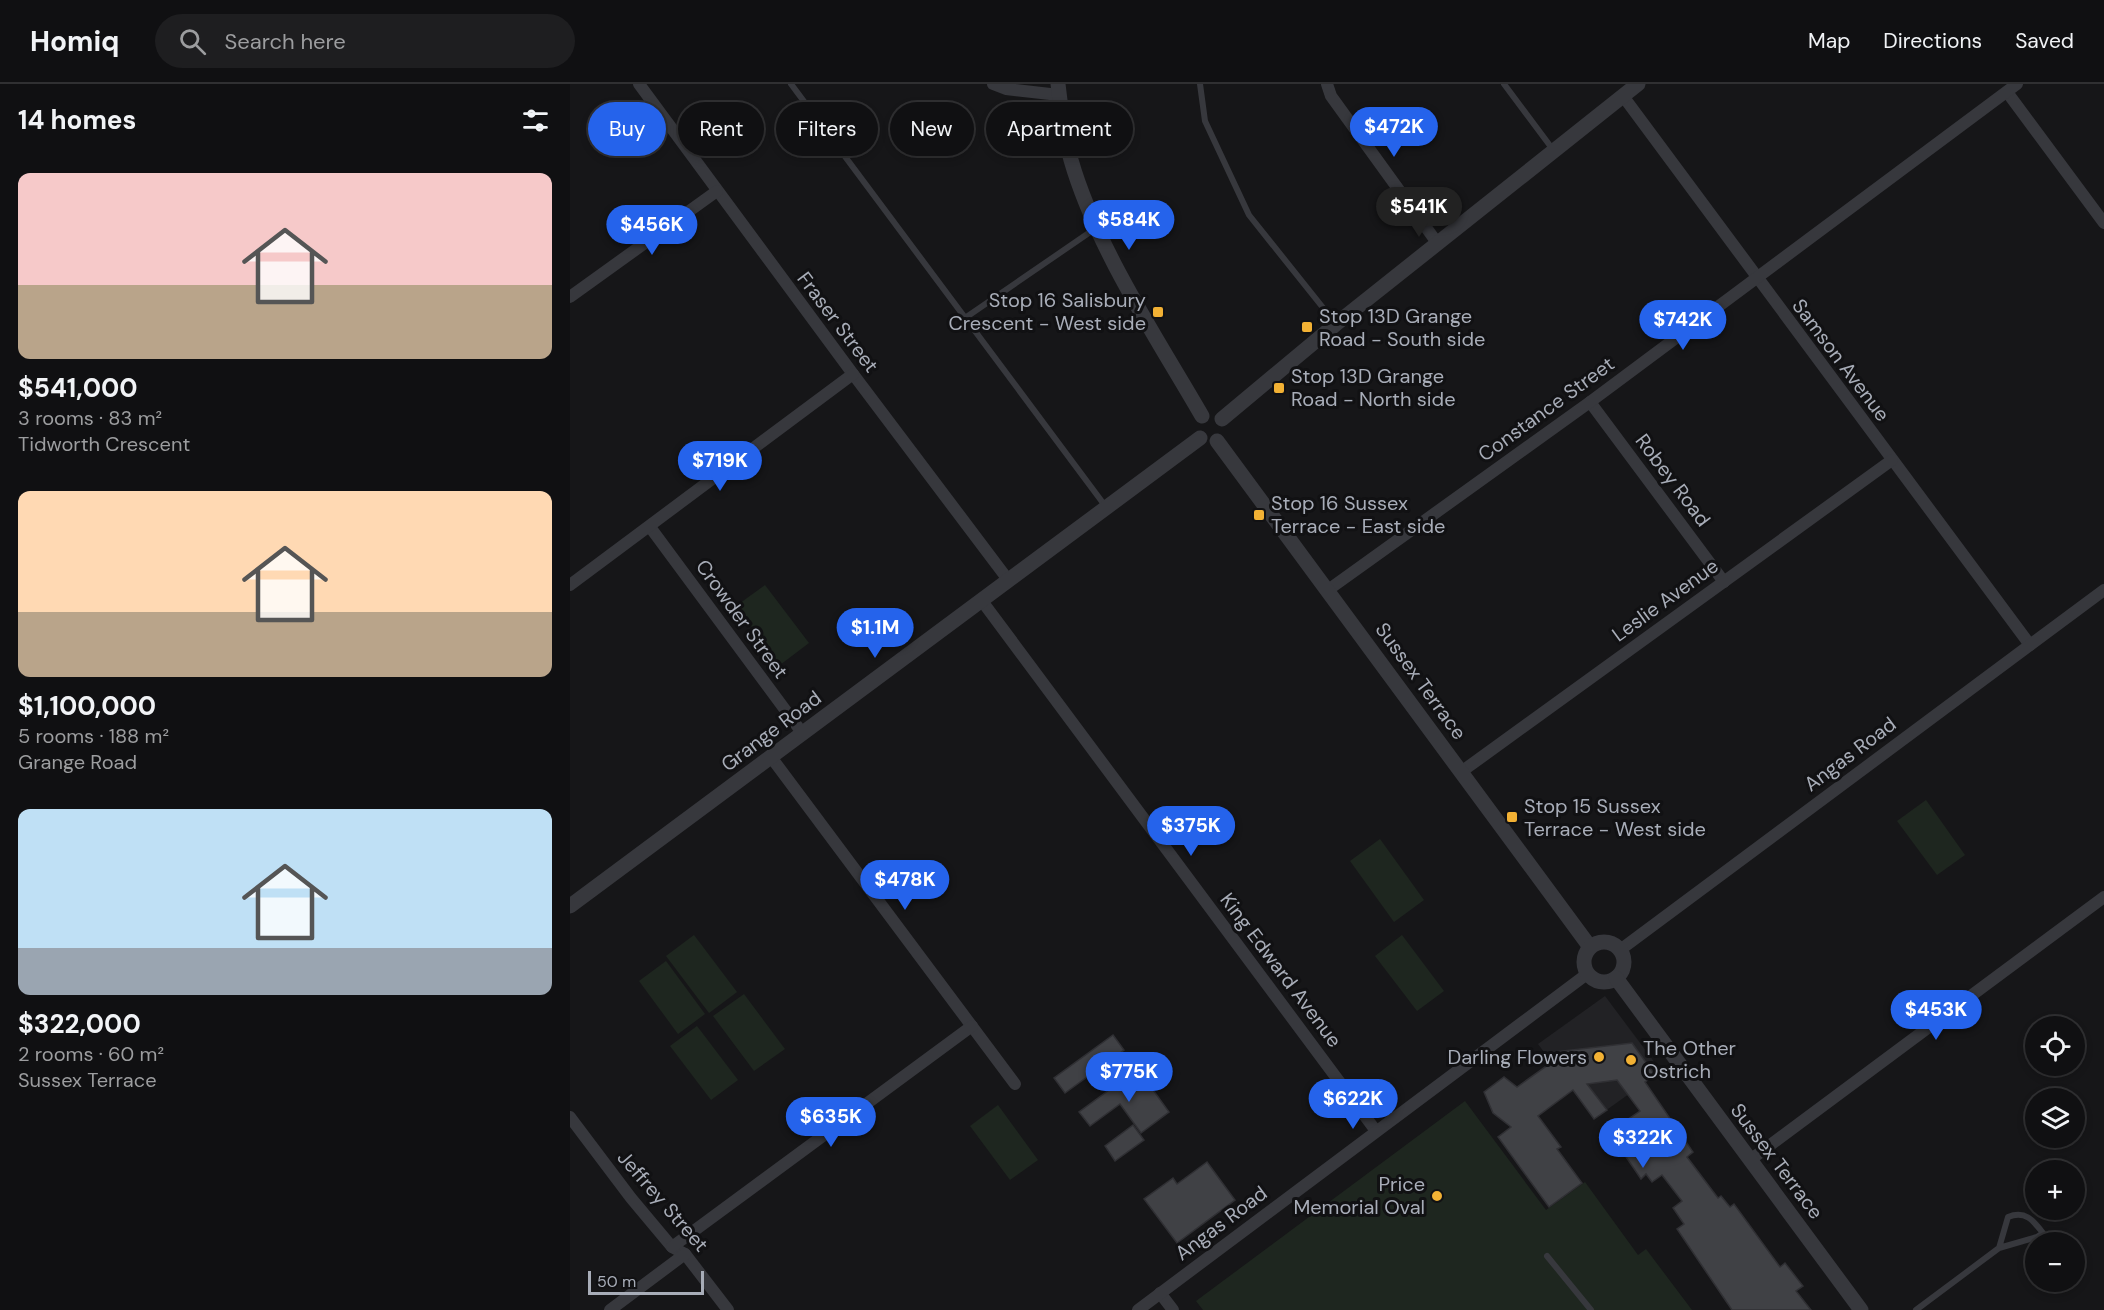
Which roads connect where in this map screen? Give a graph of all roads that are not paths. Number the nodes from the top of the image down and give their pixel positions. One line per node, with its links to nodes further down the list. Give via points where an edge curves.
1 (639, 84): 13 (street, Fraser Street)
2 (791, 84): 19 (lane)
3 (993, 84): 9 (street, via 1006,89)
4 (1200, 84): 20 (lane, via 1205,121 1250,215)
5 (1327, 84): 16 (street, via 1331,96)
6 (1504, 84): 12 (lane)
7 (1638, 84): 11 (street)
8 (2017, 84): 10 (street, Constance Street)
9 (1058, 89): 15 (street, via 1071,162)
10 (2007, 92): 14 (street); 17 (street, Constance Street)
11 (1623, 96): 12 (street); 17 (street, Samson Avenue)
12 (1554, 151): 16 (street)
13 (717, 191): 18 (street); 21 (street, Fraser Street)
14 (2104, 223)
15 (1098, 227): 19 (lane); 23 (street, via 1140,311)
16 (1438, 244): 20 (street)
17 (1756, 278): 22 (street, Constance Street); 27 (street, Samson Avenue)
18 (570, 297)
19 (966, 318): 28 (lane)
20 (1336, 324): 24 (street)
21 (853, 374): 29 (street); 30 (street, Fraser Street)
22 (1590, 402): 31 (street, Robey Road); 33 (street, Constance Street)
23 (1202, 416): 24 (street, via 1210,414); 25 (street, via 1196,429)
24 (1222, 419): 26 (street, via 1225,432)
25 (1200, 438): 26 (street); 28 (street, Grange Road)
26 (1217, 441): 33 (street, Sussex Terrace)
27 (1892, 460): 31 (street, Leslie Avenue); 36 (street, Samson Avenue)
28 (1106, 508): 30 (street, Grange Road)
29 (650, 527): 32 (street); 37 (street, Crowder Street)
30 (1009, 580): 35 (street, Grange Road)
31 (1724, 582): 39 (street, Leslie Avenue)
32 (570, 585)
33 (1328, 590): 39 (street, Sussex Terrace)
34 (2104, 590): 36 (street, Angas Road)
35 (981, 601): 37 (street, Grange Road); 49 (street, King Edward Avenue)
36 (2030, 645): 43 (street, Angas Road)
37 (802, 734): 38 (street, Grange Road)
38 (771, 757): 41 (street, Grange Road); 46 (street)
39 (1461, 772): 42 (street, Sussex Terrace)
40 (2104, 897): 50 (street)
41 (570, 906)
42 (1590, 947): 43 (street, via 1609,942); 44 (street, via 1583,959)
43 (1620, 950): 45 (street, via 1624,961)
44 (1587, 974): 45 (street, via 1598,982); 49 (street, Angas Road)
45 (1616, 978): 50 (street, Sussex Terrace)
46 (972, 1026): 47 (street); 51 (street)
47 (1015, 1084)
48 (570, 1117): 51 (street, Jeffrey Street)
49 (1376, 1131): 55 (street, Angas Road)
50 (1750, 1160): 61 (street, Sussex Terrace)
51 (672, 1247): 53 (street, Jeffrey Street)
52 (1999, 1248): 52 (lane, via 2037,1237 2043,1233 2032,1219 2008,1216); 62 (lane)
53 (685, 1254): 56 (street); 57 (street, Jeffrey Street)
54 (1547, 1256): 60 (lane)
55 (1160, 1293): 58 (street, Angas Road); 59 (street)
56 (610, 1310)
57 (728, 1310)
58 (1138, 1310)
59 (1173, 1310)
60 (1591, 1310)
61 (1861, 1310)
62 (1916, 1310)

